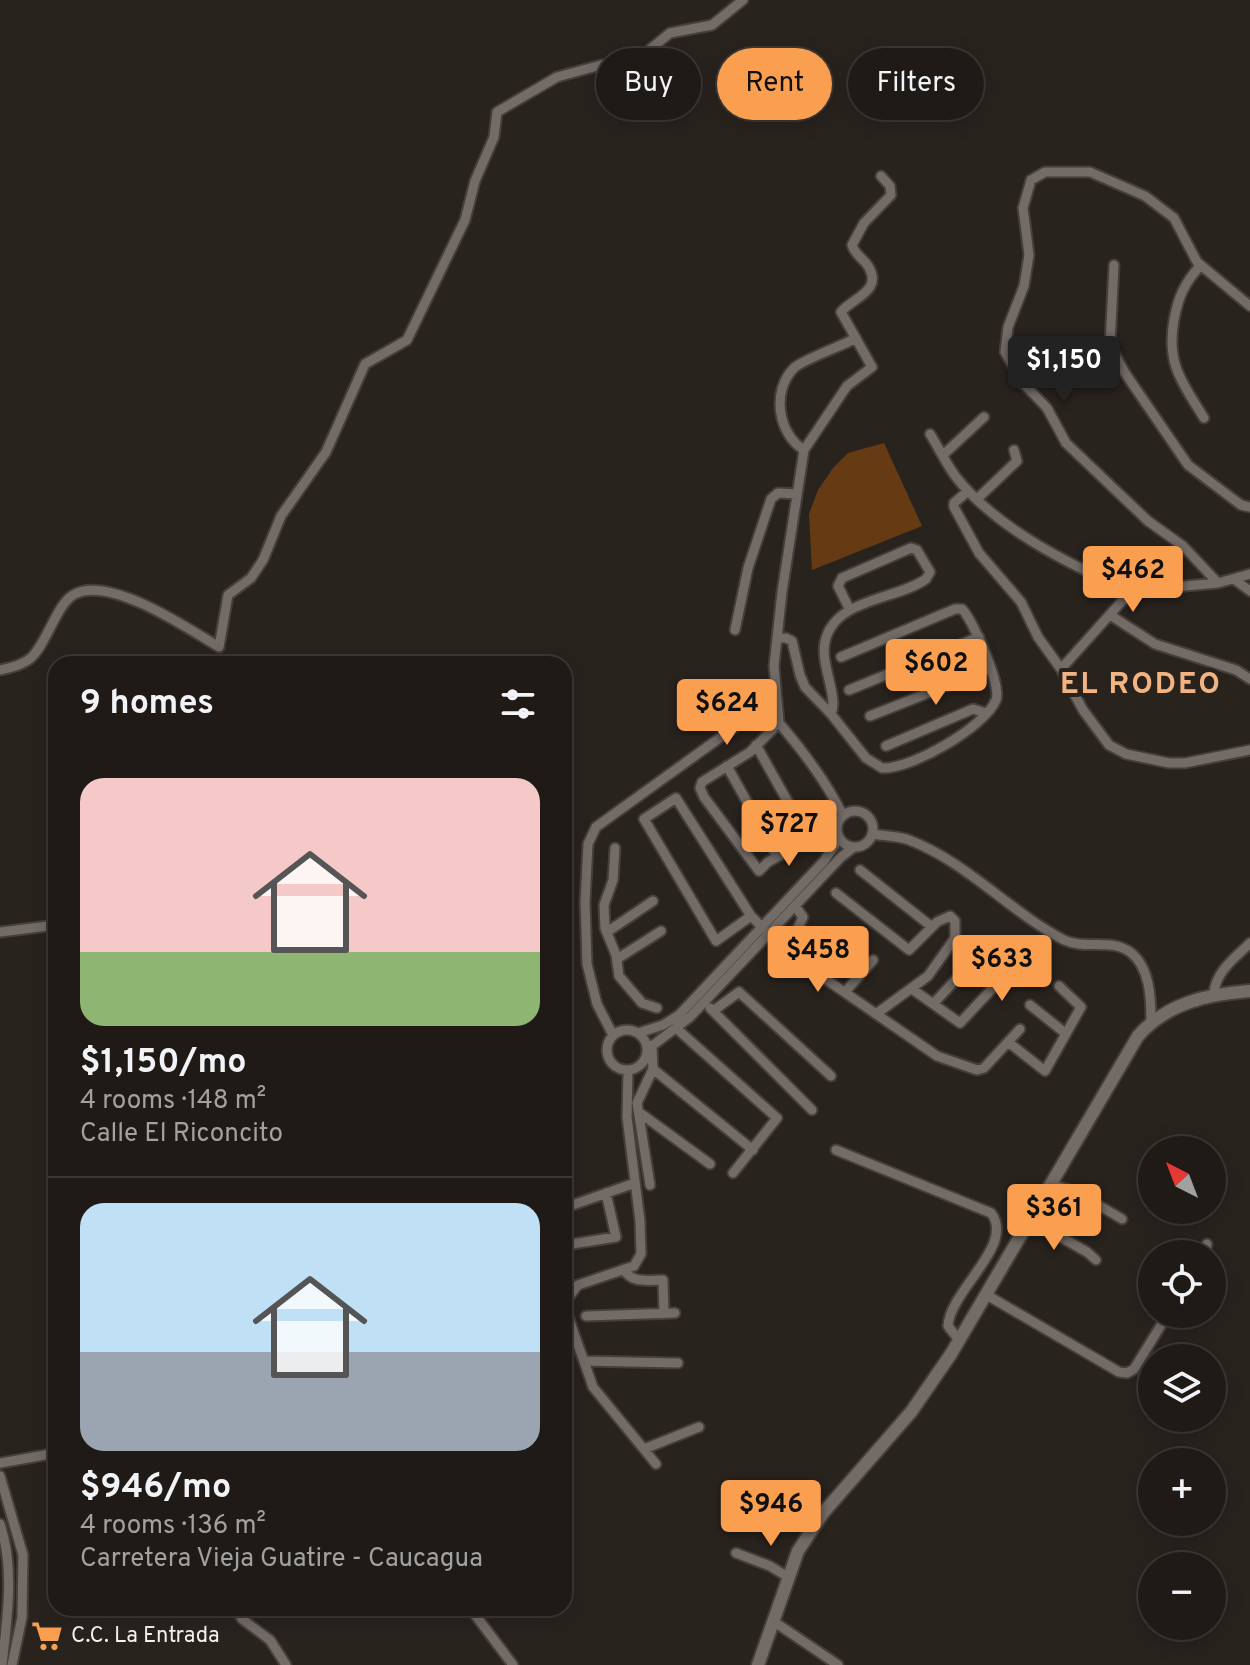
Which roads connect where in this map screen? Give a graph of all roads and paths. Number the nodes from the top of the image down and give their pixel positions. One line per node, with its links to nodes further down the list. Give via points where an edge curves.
1 (743, 0): 30 (street, via 712,25 670,33 632,64 601,65 557,77 497,112 494,137 465,220 407,340 365,364 326,452 281,516 263,560 251,578 228,595 219,647 151,609 98,588 66,600 31,661)
2 (881, 176): 6 (street, via 891,195 852,245 871,271 871,284 841,312)
3 (1114, 265): 16 (street, via 1110,345 1125,373 1188,465)
4 (1201, 265): 5 (street); 8 (street, via 1180,292 1170,344 1178,372); 19 (street, via 1174,218 1145,196 1090,172 1045,172 1031,180 1023,208 1029,255 1005,352 1066,443)
5 (1250, 306)
6 (856, 338): 10 (street, via 871,369 847,386); 10 (street, via 798,365 787,378 781,419)
7 (984, 417): 12 (street)
8 (1204, 418)
9 (930, 434): 12 (street)
10 (804, 450): 14 (street)
11 (1014, 450): 15 (street, via 1017,461)
12 (943, 455): 13 (street)
13 (968, 491): 15 (street); 29 (street, via 954,507 979,553 1021,602)
14 (797, 494): 24 (street, via 778,493 771,499); 26 (street)
15 (977, 499): 20 (street, via 1019,533)
16 (1250, 507)
17 (1250, 574): 18 (street)
18 (1234, 579): 19 (street); 21 (street)
19 (1218, 583): 20 (street)
20 (1131, 591): 23 (street)
21 (1250, 591)
22 (850, 610): 22 (street, via 924,581 930,572 917,550 842,578 838,586); 34 (street, via 826,638)
23 (1110, 615): 29 (street); 31 (street, via 1155,644)
24 (735, 630)
25 (979, 637): 27 (street, via 958,608); 28 (street); 32 (street)
26 (777, 638): 34 (street, via 792,641 805,687); 36 (street)
27 (841, 657)
28 (989, 669): 33 (street, via 997,697); 35 (street)
29 (1061, 669): 39 (street, via 1096,730 1126,754 1177,764)
30 (0, 670)
31 (1250, 679)
32 (849, 690)
33 (986, 713): 34 (street, via 927,756 886,768 870,762); 38 (street, via 973,709)
34 (831, 714)
35 (870, 716)
36 (776, 722): 37 (street); 41 (street, via 833,794); 58 (street, via 739,724 596,827 588,844)
37 (756, 745): 40 (street); 46 (street, via 793,811 801,843)
38 (886, 746)
39 (1250, 750)
40 (727, 766): 46 (street); 46 (street, via 702,782 704,797 759,871)
41 (843, 816): 42 (street, via 865,814); 43 (street, via 837,826)
42 (872, 834): 44 (street, via 865,844); 77 (street, via 908,840 971,874 1069,942 1115,945 1131,952 1144,971)
43 (839, 838): 44 (street); 54 (street)
44 (854, 847): 50 (street)
45 (615, 848): 55 (street, via 613,880 604,905)
46 (777, 856)
47 (860, 870): 53 (street)
48 (836, 893): 53 (street, via 909,950)
49 (653, 901): 55 (street)
50 (795, 906): 65 (street, via 803,917 779,947); 71 (street)
51 (751, 916): 51 (street, via 676,798 644,819 716,941); 54 (street)
52 (48, 926): 57 (street)
53 (932, 927): 67 (street, via 950,916 955,938)
54 (763, 928): 80 (street, via 679,1015)
55 (606, 930): 58 (street); 62 (street)
56 (661, 931): 62 (street)
57 (0, 932)
58 (586, 934): 82 (street, via 597,1004)
59 (845, 939): 65 (street)
60 (990, 943): 72 (street)
61 (1250, 943): 70 (street, via 1222,971)
62 (617, 959): 74 (street, via 619,976 629,991)
63 (873, 960): 69 (street)
64 (1019, 960): 72 (street, via 960,1023)
65 (816, 973): 69 (street)
66 (1059, 986): 81 (street, via 1081,1007)
67 (912, 989): 72 (street); 76 (street)
68 (1250, 991): 70 (main road)
69 (845, 992): 76 (street)
70 (1214, 993): 77 (main road)
71 (704, 1002): 75 (street); 78 (street)
72 (933, 1004)
73 (1030, 1005): 81 (street)
74 (657, 1008)
75 (713, 1011): 87 (street, via 739,992); 88 (street)
76 (876, 1014): 83 (street, via 937,1056 977,1070)
77 (1151, 1020): 95 (main road)
78 (676, 1028): 84 (street); 90 (street, via 777,1118)
79 (1020, 1029): 83 (street)
80 (638, 1033): 82 (street, via 625,1030); 84 (street)
81 (1065, 1033): 83 (street, via 1045,1071)
82 (613, 1035): 86 (street, via 607,1048 610,1061)
83 (1008, 1042)
84 (650, 1047): 85 (street); 86 (street, via 640,1066)
85 (653, 1069): 89 (street, via 637,1103); 90 (street)
86 (628, 1071): 94 (street)
87 (831, 1076)
88 (812, 1110)
89 (640, 1113): 92 (street); 96 (street)
90 (753, 1150): 93 (street)
91 (836, 1150): 109 (street, via 991,1213 996,1220 992,1249 949,1316 948,1326)
92 (710, 1164)
93 (733, 1173)
94 (635, 1183): 97 (street); 103 (street, via 641,1254 634,1266)
95 (1050, 1184): 99 (main road); 100 (street, via 1078,1193)
96 (650, 1185)
97 (606, 1193): 98 (street); 101 (street, via 616,1237)
98 (572, 1205)
99 (1029, 1219): 102 (street); 105 (main road)
100 (1122, 1219)
101 (572, 1244)
102 (1096, 1260)
103 (624, 1269): 104 (street, via 578,1285); 106 (street, via 635,1280 663,1280 670,1314)
104 (572, 1293)
105 (985, 1294): 108 (street, via 1119,1372 1134,1369); 109 (main road)
106 (586, 1316)
107 (572, 1327): 110 (street)
108 (1159, 1328)
109 (959, 1340): 120 (main road, via 911,1412 823,1513)
110 (584, 1361): 111 (street); 113 (street, via 593,1387)
111 (678, 1363)
112 (699, 1427): 113 (street)
113 (644, 1449): 116 (street)
114 (48, 1454): 115 (street)
115 (0, 1463)
116 (656, 1464)
117 (0, 1476): 121 (street, via 23,1555)
118 (0, 1524): 122 (street)
119 (736, 1553): 120 (street)
120 (788, 1577): 125 (main road)
121 (22, 1608): 122 (street, via 14,1620); 127 (street)
122 (8, 1612): 126 (street)
123 (240, 1616): 130 (street, via 270,1640)
124 (476, 1616): 131 (street)
125 (773, 1621): 132 (main road); 133 (street)
126 (2, 1643): 127 (street); 128 (street)
127 (16, 1644): 129 (street)
128 (2, 1665)
129 (12, 1665)
130 (286, 1665)
131 (513, 1665)
132 (758, 1665)
133 (838, 1665)

